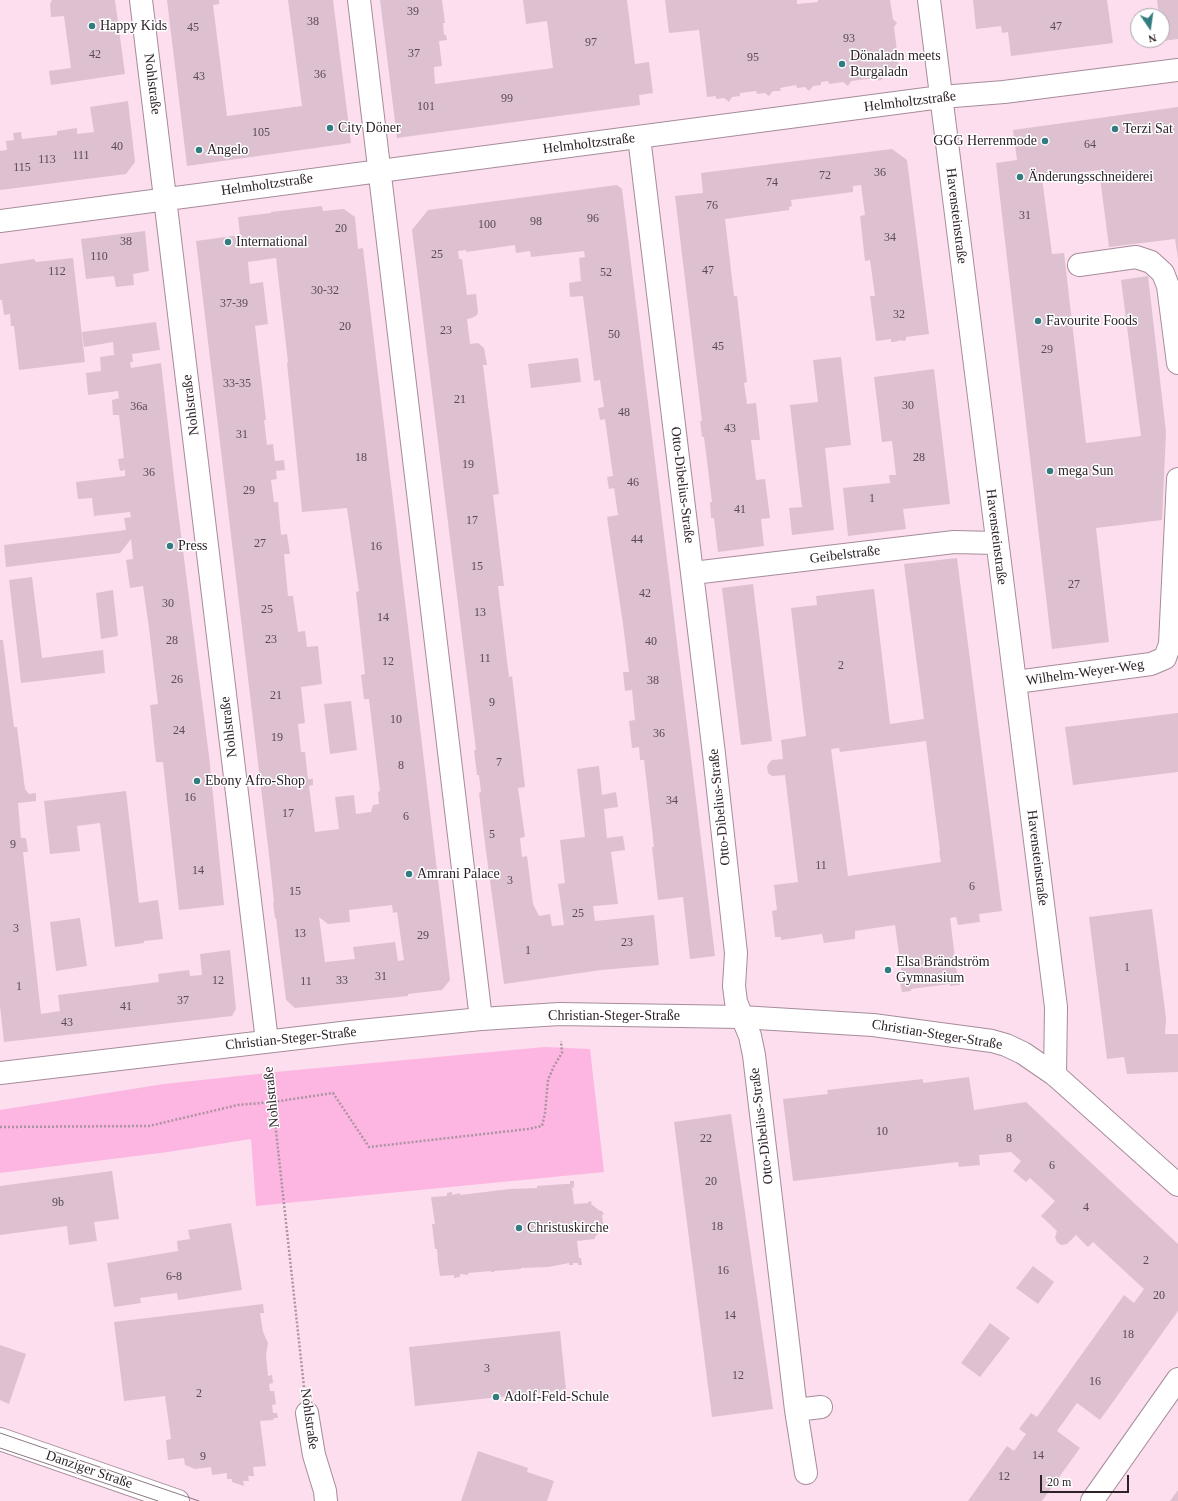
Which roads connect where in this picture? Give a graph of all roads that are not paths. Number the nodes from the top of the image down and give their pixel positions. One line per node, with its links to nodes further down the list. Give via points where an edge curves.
1 (141, 0): 8 (street, Nohlstraße)
2 (359, 0): 7 (street)
3 (929, 0): 5 (street, Havensteinstraße)
4 (1178, 70): 5 (street, Helmholtzstraße, via 1004,92)
5 (941, 97): 6 (street, Helmholtzstraße); 13 (street, Havensteinstraße)
6 (639, 138): 7 (street, Helmholtzstraße); 14 (street, Otto-Dibelius-Straße)
7 (379, 170): 8 (street, Helmholtzstraße); 17 (street)
8 (166, 198): 9 (street, Helmholtzstraße); 18 (street, Nohlstraße)
9 (0, 221)
10 (1079, 265): 11 (street, via 1136,257 1151,262 1163,273 1168,286)
11 (1178, 363)
12 (1178, 479): 15 (street, Wilhelm-Weyer-Weg, via 1170,644 1164,658 1151,664)
13 (996, 543): 14 (street, Geibelstraße, via 954,542); 15 (street, Havensteinstraße)
14 (693, 573): 16 (street, Otto-Dibelius-Straße, via 736,953 734,986)
15 (1016, 682): 20 (street, Havensteinstraße, via 1056,1007)
16 (741, 1017): 17 (street, Christian-Steger-Straße, via 559,1014); 20 (street, Christian-Steger-Straße, via 873,1025 992,1041 1023,1053); 24 (street, Otto-Dibelius-Straße, via 750,1036 754,1055)
17 (481, 1019): 18 (street, Christian-Steger-Straße)
18 (267, 1041): 19 (street, Christian-Steger-Straße)
19 (0, 1073)
20 (1055, 1074): 21 (street, Christian-Steger-Straße)
21 (1178, 1185)
22 (1178, 1379): 30 (street)
23 (821, 1407): 24 (street)
24 (796, 1410): 27 (street, Otto-Dibelius-Straße)
25 (307, 1413): 29 (street, Nohlstraße, via 314,1455)
26 (0, 1440): 28 (street, Danziger Straße)
27 (806, 1473)
28 (178, 1501)
29 (326, 1501)
30 (1092, 1501)

